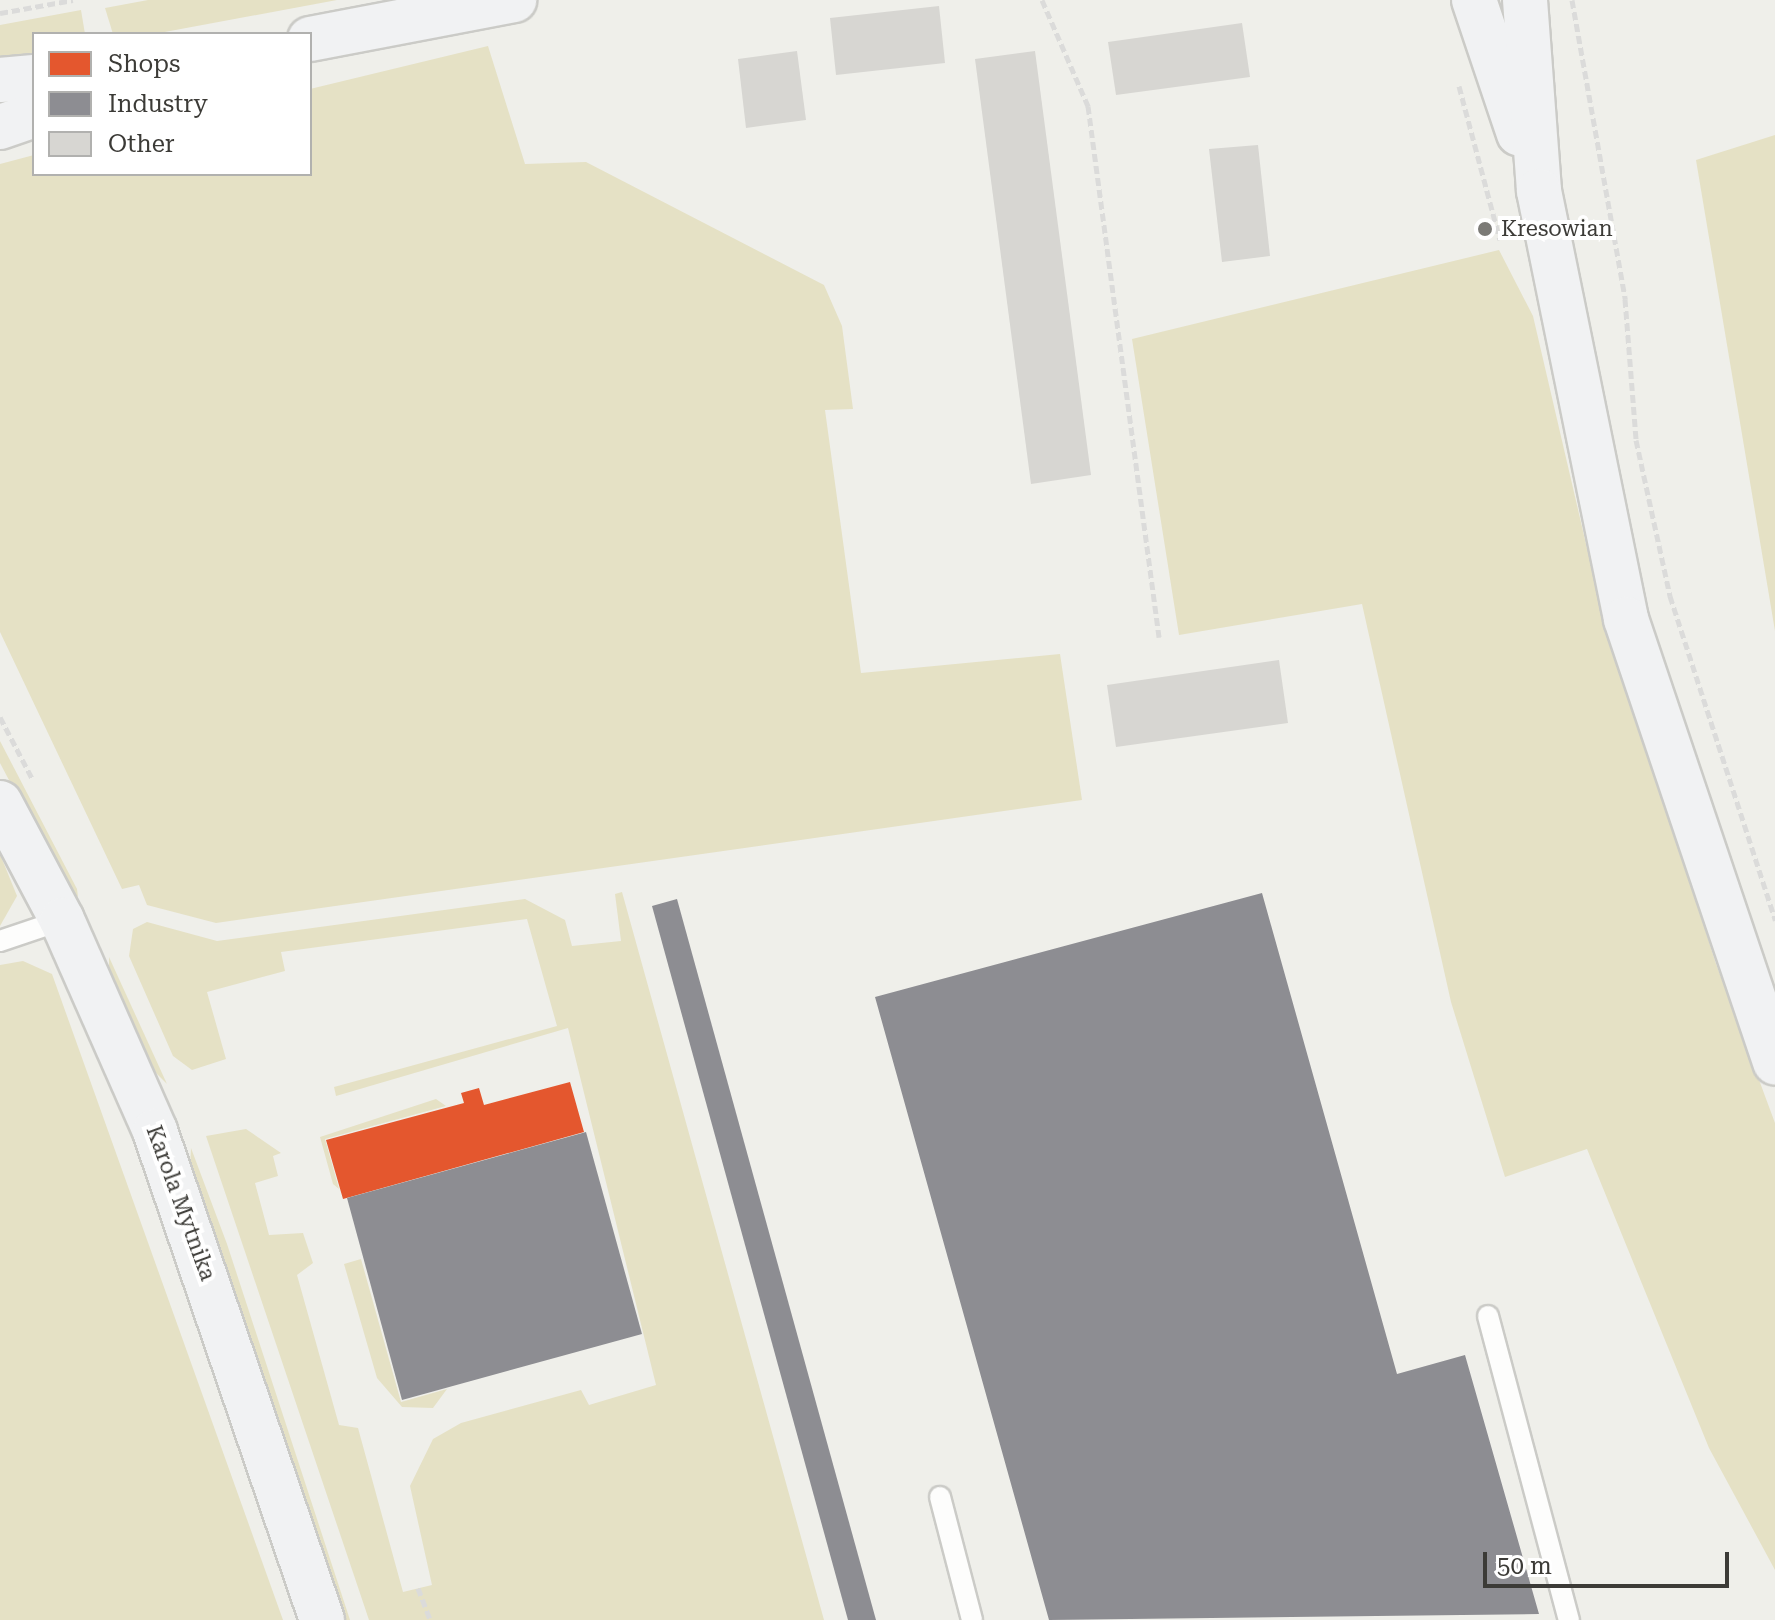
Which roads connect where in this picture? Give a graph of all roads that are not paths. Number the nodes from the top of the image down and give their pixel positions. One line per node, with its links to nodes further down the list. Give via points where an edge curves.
1 (514, 0): 4 (main road)
2 (1474, 0): 9 (main road)
3 (1525, 0): 9 (main road)
4 (312, 39)
5 (32, 77): 6 (main road)
6 (0, 80)
7 (32, 116): 8 (main road)
8 (0, 127)
9 (1539, 191): 13 (main road, via 1626,619)
10 (0, 803): 11 (main road, Karola Mytnika)
11 (62, 920): 12 (lane); 16 (main road, Karola Mytnika, via 200,1248)
12 (0, 941)
13 (1775, 1063)
14 (1488, 1316): 18 (lane)
15 (940, 1497): 17 (lane)
16 (322, 1620)
17 (972, 1620)
18 (1569, 1620)

